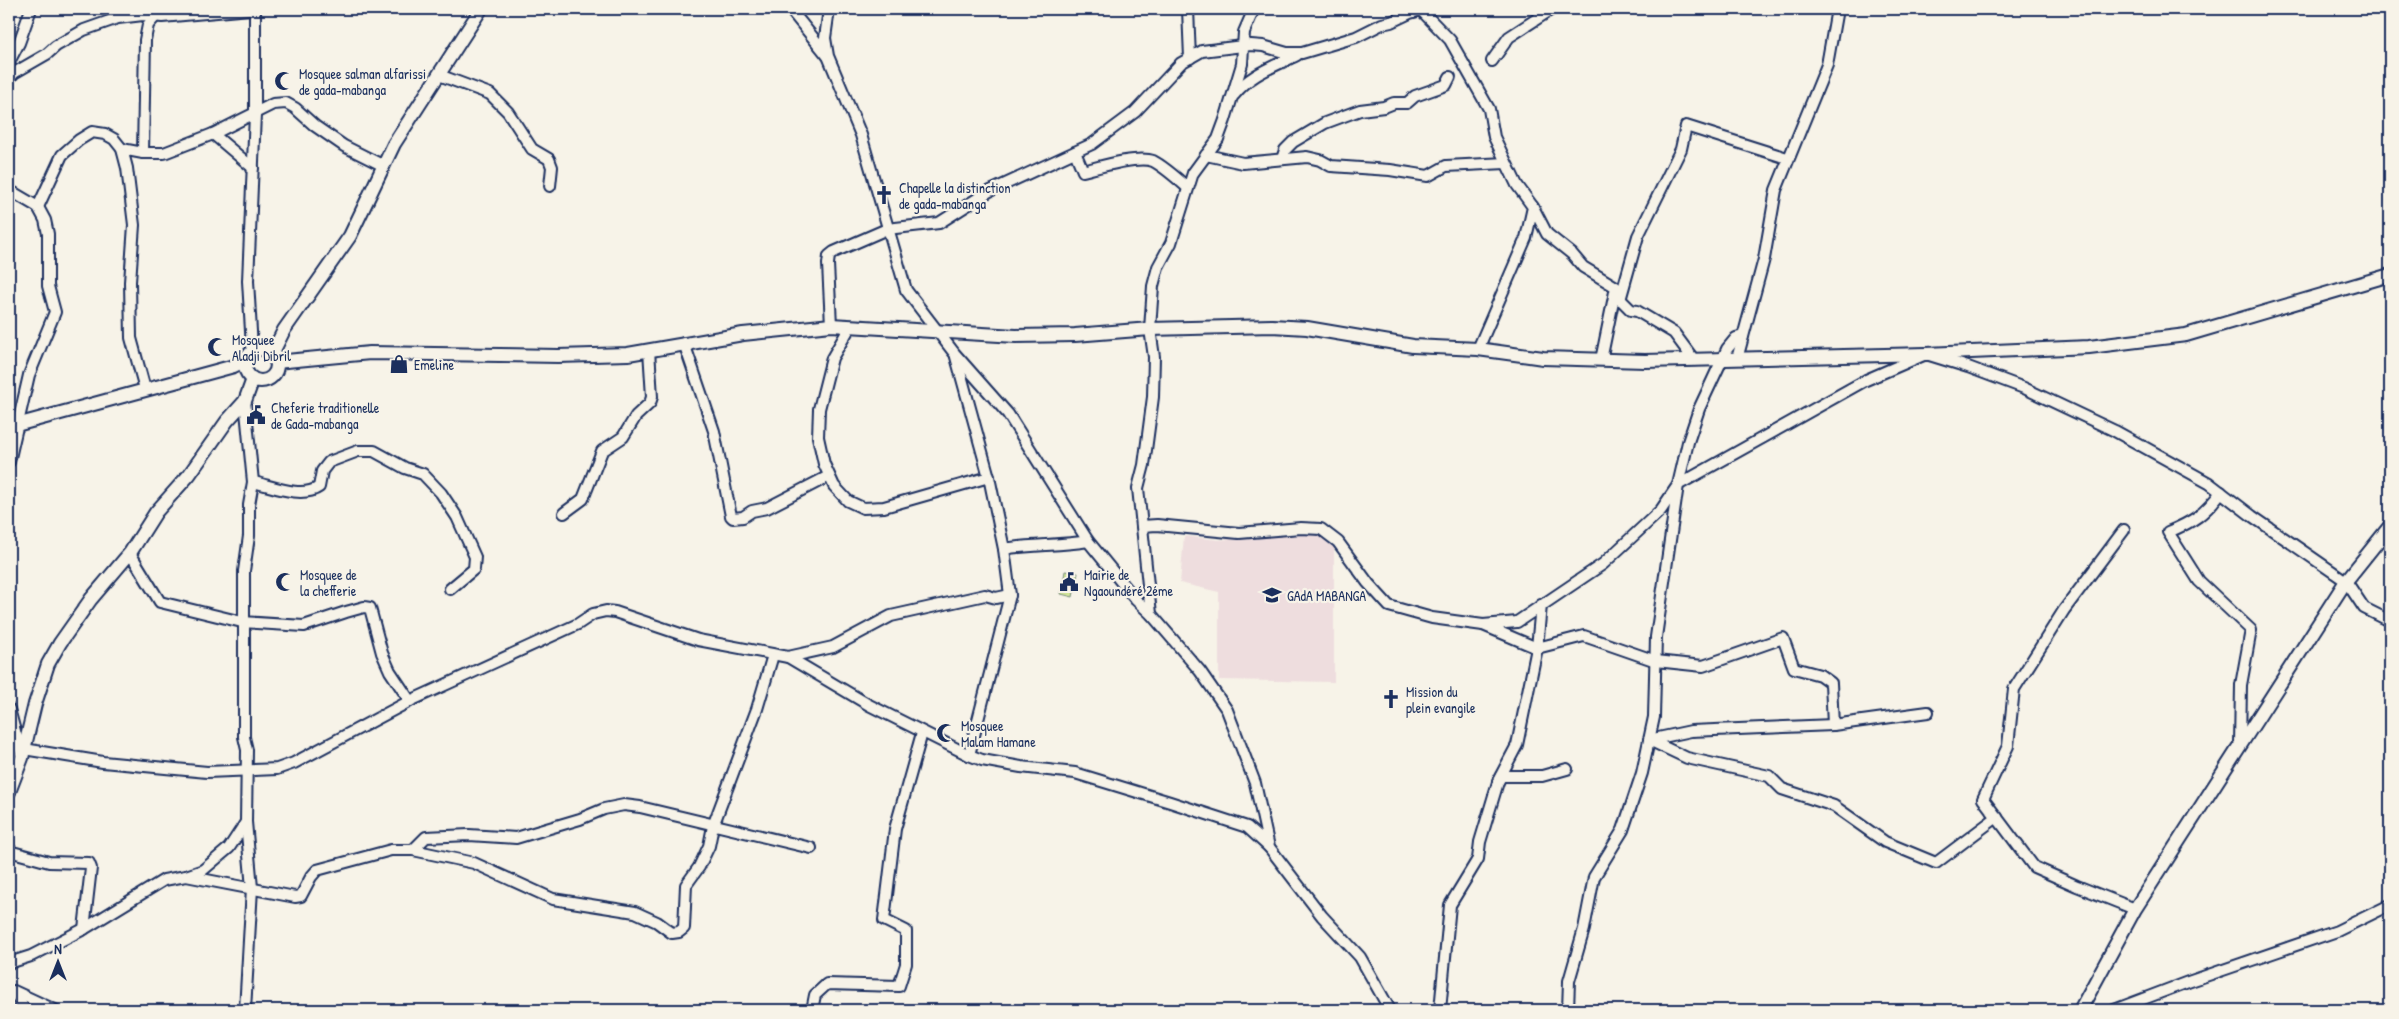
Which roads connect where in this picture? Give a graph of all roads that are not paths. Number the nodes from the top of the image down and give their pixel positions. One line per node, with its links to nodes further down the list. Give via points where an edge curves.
1 (31, 9): 18 (street)
2 (250, 9): 12 (street)
3 (256, 9): 23 (street)
4 (481, 9): 19 (street)
5 (790, 9): 15 (street)
6 (829, 9): 15 (street, via 825,38)
7 (1188, 9): 16 (street)
8 (1254, 9): 13 (street, via 1244,32)
9 (1421, 9): 14 (street, via 1356,36); 31 (street, via 1450,40 1489,109 1494,137)
10 (1552, 9): 17 (street, via 1509,37)
11 (1836, 9): 30 (street, via 1826,65 1806,120)
12 (155, 17): 21 (street, via 118,18 84,30); 27 (street, via 148,25 144,40)
13 (1244, 46): 14 (street, via 1263,46 1287,54); 16 (street, via 1202,51); 22 (street)
14 (1302, 53): 22 (street, via 1251,78)
15 (828, 56): 39 (street, via 861,136)
16 (1190, 58): 26 (street, via 1161,82 1135,112 1092,144)
17 (1492, 61)
18 (9, 62)
19 (439, 75): 32 (street, via 398,137); 34 (street, via 490,94 508,112 532,149 549,159 552,167)
20 (1450, 77): 29 (street, via 1446,85 1416,96 1408,103 1394,102 1384,107 1360,110 1325,124 1292,142)
21 (9, 79)
22 (1232, 98): 28 (street, via 1218,139)
23 (255, 114): 24 (street); 32 (street, via 273,104 286,102 344,146); 33 (street)
24 (213, 134): 27 (street, via 164,153); 33 (street)
25 (122, 149): 27 (street); 37 (street, via 105,134 92,132 78,140 62,155); 59 (street, via 134,225 131,338)
26 (1075, 152): 35 (street, via 1083,171 1122,161 1153,161); 39 (street, via 988,192 939,223)
27 (143, 153)
28 (1206, 155): 29 (street, via 1243,163); 35 (street)
29 (1282, 158): 31 (street, via 1307,157 1331,166 1428,176 1446,166)
30 (1787, 158): 41 (street, via 1686,126 1681,148 1638,236); 46 (street, via 1776,190 1764,259)
31 (1506, 162): 38 (street)
32 (384, 166): 53 (street, via 350,236 284,330)
33 (253, 168): 52 (street, via 248,281)
34 (550, 186)
35 (1188, 188): 44 (street, via 1171,244 1152,286)
36 (9, 190): 37 (street)
37 (38, 207): 61 (street, via 48,234 48,286 55,312 29,375)
38 (1533, 207): 41 (street, via 1547,234 1583,267 1616,288); 48 (street, via 1526,238)
39 (887, 229): 42 (street, via 829,256); 45 (street, via 906,290)
40 (2390, 275): 51 (street, via 2186,335 2089,347)
41 (1618, 298): 55 (street); 56 (street, via 1631,310 1674,334)
42 (831, 325): 43 (street); 47 (street, via 782,328)
43 (850, 327): 45 (street); 63 (street, via 832,358 819,409 818,437)
44 (1150, 329): 45 (street, via 1016,336); 48 (street, via 1307,328 1413,346); 69 (street, via 1154,357 1153,397 1138,488)
45 (940, 332): 50 (street)
46 (1743, 336): 54 (street); 57 (street, via 1731,342)
47 (684, 343): 49 (street); 63 (street, via 714,431 733,518 767,508)
48 (1478, 349): 55 (street, via 1543,358)
49 (650, 350): 53 (street, via 628,354 558,356 370,353); 68 (street, via 650,403 636,416 623,437 602,451 583,499)
50 (955, 354): 64 (street); 72 (street, via 1008,414)
51 (1926, 354): 54 (street); 66 (street, via 1866,380); 67 (street, via 2024,388 2115,431)
52 (250, 355): 53 (street, via 264,350); 58 (street, via 245,369); 59 (street, via 234,366)
53 (274, 358): 58 (street, via 276,371 270,378 262,381)
54 (1737, 359): 57 (street)
55 (1600, 360): 56 (street)
56 (1694, 360): 57 (street)
57 (1723, 360): 66 (street, via 1699,409)
58 (253, 379): 60 (street)
59 (145, 389): 61 (street)
60 (245, 401): 65 (street); 74 (street, via 227,421 190,475 156,512)
61 (14, 426): 62 (street)
62 (9, 462)
63 (829, 476): 64 (street, via 848,501 863,508 884,507)
64 (989, 477): 73 (street)
65 (253, 482): 76 (street, via 297,492 313,492 319,487 322,471 329,462 358,451 374,452 423,474 451,507 475,557 474,569); 81 (street)
66 (1678, 485): 78 (street, via 1661,510 1603,564); 86 (street, via 1656,637)
67 (2221, 492): 75 (street); 93 (street, via 2211,506 2191,523 2168,532 2199,580 2251,630 2241,685)
68 (564, 513)
69 (1142, 526): 79 (street); 82 (street, via 1239,534 1321,529 1338,542 1368,583 1390,606 1432,618)
70 (2390, 526): 75 (street)
71 (2124, 530): 100 (street, via 2064,610 2014,689 2008,746 1983,799)
72 (1088, 541): 73 (street); 79 (street, via 1136,600)
73 (1004, 549): 77 (street)
74 (130, 553): 81 (street, via 160,602); 94 (street, via 92,598 48,664)
75 (2346, 580): 80 (street, via 2364,608); 93 (street)
76 (450, 589)
77 (1010, 595): 85 (street, via 996,598 985,595 907,611 891,616 833,647); 95 (street)
78 (1541, 605): 82 (street, via 1517,622); 83 (street)
79 (1152, 614): 103 (street, via 1200,671 1227,710 1255,783)
80 (2390, 621)
81 (242, 622): 87 (street, via 304,626 364,607 370,608 382,653); 97 (street)
82 (1483, 625): 83 (street)
83 (1537, 648): 86 (street, via 1584,636); 98 (street, via 1517,745)
84 (773, 655): 85 (street); 87 (street, via 698,640 606,611 593,614 578,624); 102 (street)
85 (788, 658): 91 (street)
86 (1656, 661): 90 (street, via 1703,666 1783,638 1794,668 1820,675 1831,683); 92 (street, via 1654,718)
87 (410, 701): 97 (street, via 294,763 277,769)
88 (9, 709): 94 (street)
89 (1928, 712): 90 (street)
90 (1833, 725): 92 (street, via 1690,731)
91 (922, 733): 95 (street); 117 (street, via 895,829 884,920 906,931 906,964 899,986 826,984 814,994)
92 (1649, 740): 100 (street, via 1687,758 1770,776 1782,789 1834,806 1884,842 1936,863); 120 (street, via 1623,830 1594,877 1569,982)
93 (2240, 745): 110 (street)
94 (23, 753): 97 (street, via 207,772); 99 (street)
95 (969, 755): 103 (street, via 1021,767 1075,773 1247,827)
96 (1567, 769): 98 (street, via 1542,776 1501,776)
97 (246, 770): 101 (street)
98 (1498, 782): 119 (street, via 1478,859 1450,905)
99 (9, 792)
100 (1997, 817): 110 (street, via 2034,867)
101 (246, 822): 107 (street, via 229,848 203,870); 108 (street)
102 (713, 826): 104 (street); 105 (street, via 624,805 516,838 426,837); 105 (street, via 706,853 686,886 684,928 672,933 658,922 635,912 553,899 474,863)
103 (1269, 847): 118 (street, via 1322,916 1360,957)
104 (811, 848)
105 (412, 850): 108 (street, via 390,850 317,870 301,896)
106 (9, 851): 111 (street, via 49,862 89,863)
107 (186, 876): 108 (street); 111 (street, via 164,880)
108 (252, 888): 116 (street)
109 (2390, 905): 122 (street, via 2337,931)
110 (2134, 908): 121 (street)
111 (84, 929): 112 (street, via 31,956)
112 (9, 963)
113 (11, 990): 114 (street); 115 (street)
114 (25, 1010)
115 (55, 1010)
116 (244, 1010)
117 (812, 1010)
118 (1390, 1010)
119 (1440, 1010)
120 (1568, 1010)
121 (2080, 1010)
122 (2114, 1010)

